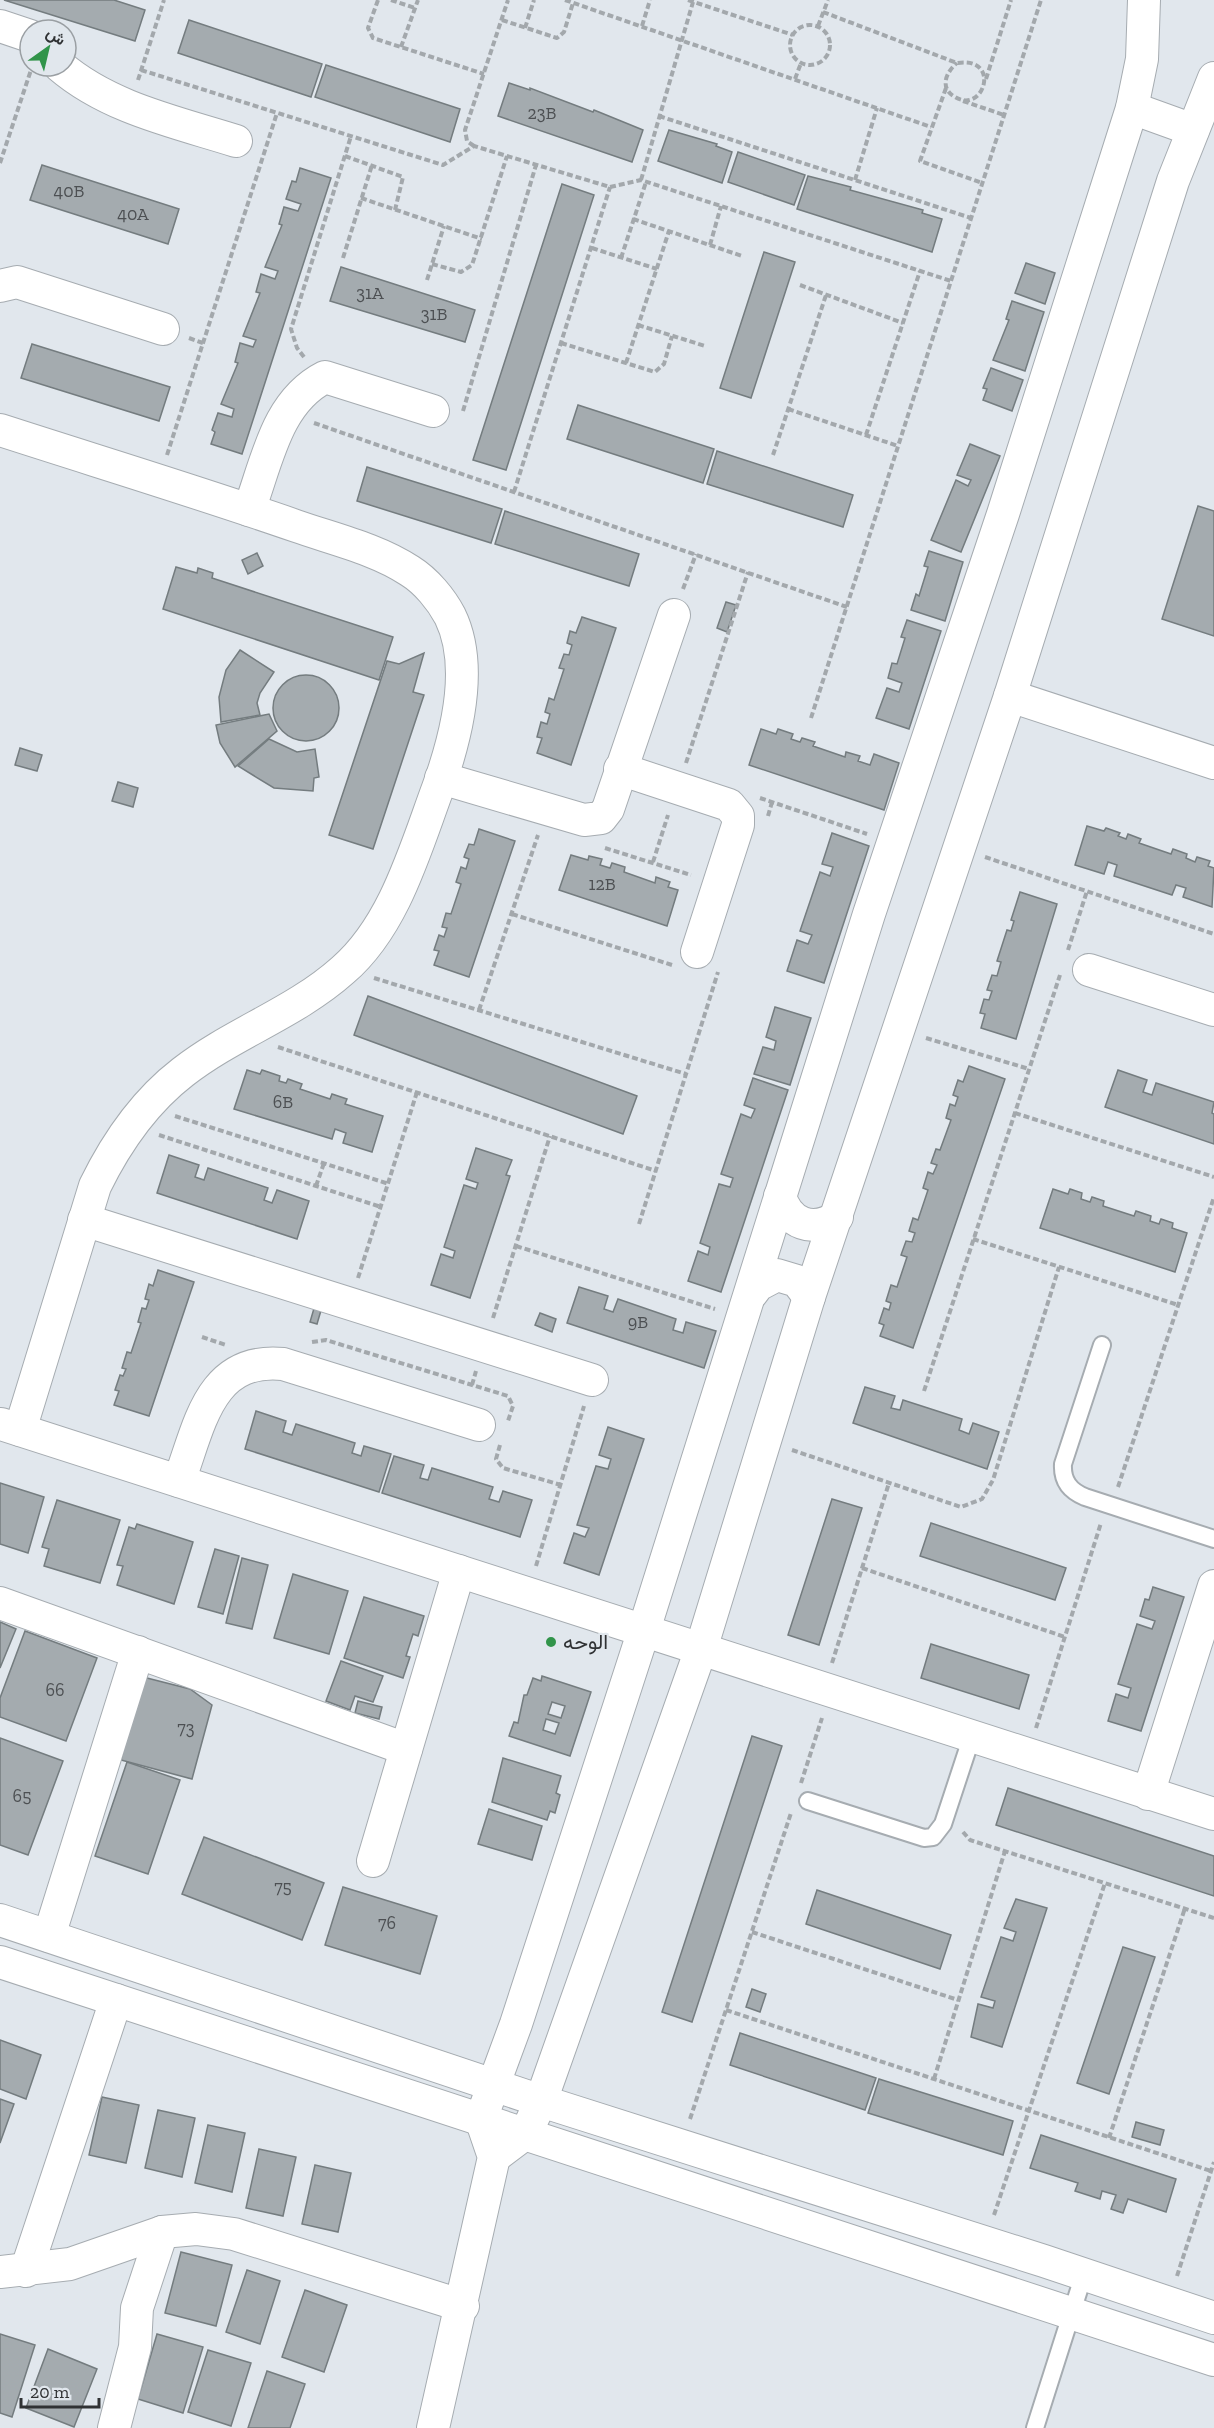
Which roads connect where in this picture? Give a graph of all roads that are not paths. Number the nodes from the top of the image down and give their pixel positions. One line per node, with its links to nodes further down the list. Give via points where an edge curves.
1 (1144, 0): 6 (street, via 1142,59)
2 (0, 26): 3 (street)
3 (18, 32)
4 (74, 78): 8 (street, via 130,107)
5 (1214, 78): 7 (street)
6 (1131, 108): 7 (street); 22 (street)
7 (1193, 130): 15 (street)
8 (236, 141)
9 (0, 286): 10 (street, via 18,282)
10 (163, 329)
11 (433, 411): 13 (street, via 325,377 306,388 285,413)
12 (0, 430): 13 (street)
13 (249, 510): 18 (street, via 384,557 410,571 433,591 450,616 463,674)
14 (674, 615): 17 (street)
15 (1010, 696): 16 (street); 23 (street)
16 (1214, 763)
17 (620, 769): 18 (street, via 605,814 590,822); 20 (street, via 729,805 738,816)
18 (441, 778): 24 (street, via 417,846 367,945 308,999 186,1070 137,1116 111,1152)
19 (1072, 964): 21 (street)
20 (701, 966)
21 (1214, 1010)
22 (780, 1196): 23 (street, via 789,1215 807,1226 818,1226); 26 (street)
23 (837, 1216): 25 (street)
24 (84, 1220): 28 (street); 30 (street)
25 (809, 1297): 26 (street, via 797,1281 777,1275 758,1285); 37 (street)
26 (748, 1305): 36 (street, via 709,1417)
27 (1102, 1344): 32 (lane, via 1062,1464 1070,1489)
28 (592, 1380)
29 (479, 1425): 31 (street, via 283,1364 264,1362 228,1377 214,1394)
30 (10, 1427): 31 (street)
31 (179, 1481): 33 (street)
32 (1214, 1539)
33 (459, 1571): 36 (street); 40 (street)
34 (1214, 1586): 41 (street)
35 (0, 1603): 38 (street)
36 (644, 1630): 37 (street); 49 (street)
37 (701, 1649): 39 (street); 50 (street)
38 (138, 1652): 40 (street); 46 (street)
39 (972, 1736): 41 (street); 42 (lane, via 944,1824 933,1837 924,1838)
40 (406, 1749): 44 (street)
41 (1148, 1794): 43 (street)
42 (800, 1798)
43 (1214, 1814)
44 (373, 1860)
45 (0, 1920): 46 (street)
46 (49, 1936): 49 (street)
47 (0, 1962): 48 (street)
48 (116, 2000): 51 (street); 55 (street)
49 (494, 2085): 50 (street); 51 (street)
50 (541, 2101): 52 (street); 56 (street)
51 (481, 2120): 52 (street); 53 (street)
52 (526, 2133): 53 (street); 58 (street)
53 (494, 2157): 57 (street)
54 (162, 2232): 55 (street, via 96,2257); 57 (street, via 196,2229 234,2234); 61 (street, via 137,2308 135,2347)
55 (13, 2271)
56 (1084, 2274): 58 (lane); 59 (street)
57 (463, 2306): 62 (street)
58 (1071, 2314): 60 (street); 63 (lane)
59 (1214, 2318)
60 (1214, 2360)
61 (114, 2428)
62 (433, 2428)
63 (1035, 2428)

